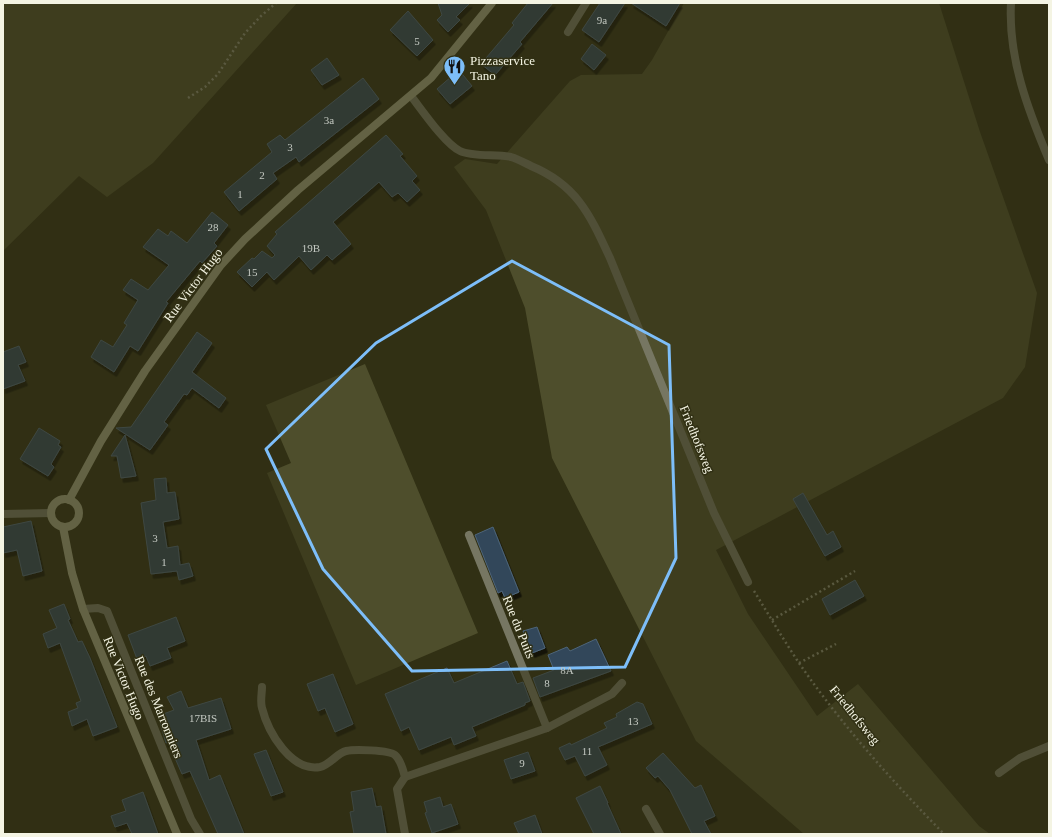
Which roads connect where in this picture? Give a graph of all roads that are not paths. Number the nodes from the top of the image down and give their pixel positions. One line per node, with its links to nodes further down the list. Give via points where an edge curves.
1 (492, 3): 5 (street, Rue Victor Hugo, via 431,78)
2 (586, 3): 4 (street)
3 (1011, 3): 6 (street, via 1010,20 1016,64 1029,114)
4 (568, 32)
5 (411, 96): 7 (street, Rue Victor Hugo, via 298,190 221,265 141,378 101,441); 12 (street, Friedhofsweg, via 447,140 460,151 512,157 550,174 572,192 584,208 610,258 714,513)
6 (1049, 160)
7 (69, 500): 8 (street, via 62,499 57,502); 10 (street, via 77,506 78,517 74,524)
8 (51, 513): 9 (street); 10 (street, via 54,520)
9 (3, 514)
10 (64, 526): 13 (street, Rue Victor Hugo, via 72,572)
11 (469, 535): 16 (street, Rue du Puits)
12 (748, 582)
13 (83, 609): 21 (street, Rue Victor Hugo); 22 (street, Rue des Marronniers, via 98,608 107,611 191,819)
14 (622, 683): 16 (street, via 612,694)
15 (262, 687): 19 (street, via 262,708 276,738 290,758 302,765 320,767 346,751 386,751 395,755)
16 (547, 728): 19 (street)
17 (1049, 746): 18 (street, via 1020,758)
18 (999, 773)
19 (405, 777): 23 (street, via 397,790)
20 (646, 809): 24 (street)
21 (177, 834)
22 (200, 834)
23 (405, 834)
24 (660, 834)

